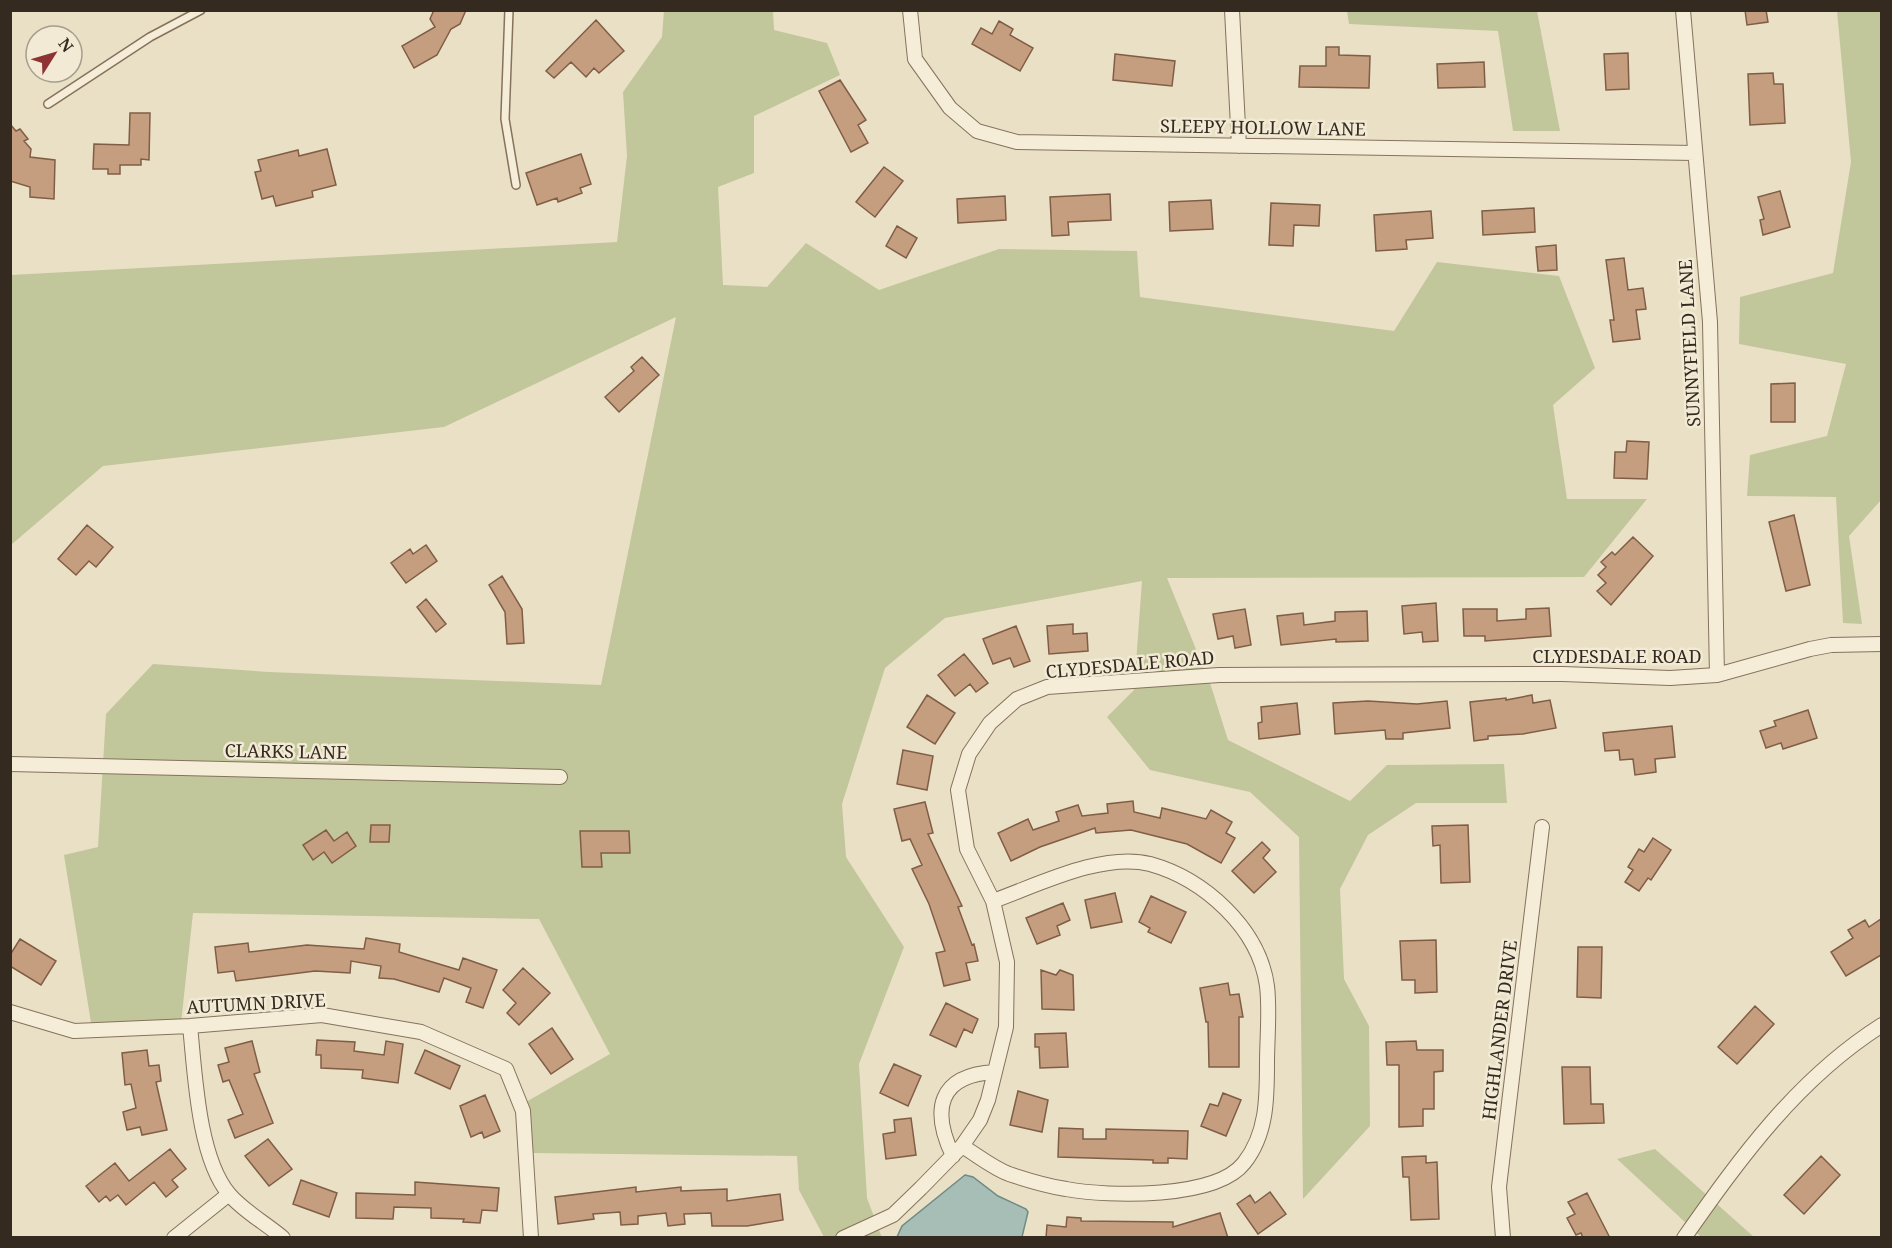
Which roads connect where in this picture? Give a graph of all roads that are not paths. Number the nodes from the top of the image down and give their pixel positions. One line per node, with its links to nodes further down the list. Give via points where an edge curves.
1 (201, 10): 6 (lane, via 150,37)
2 (509, 10): 9 (lane, via 505,119)
3 (910, 10): 7 (street, SLEEPY HOLLOW LANE, via 915,59 950,108 977,131 1017,142)
4 (1232, 10): 7 (street)
5 (1683, 10): 8 (street, SUNNYFIELD LANE)
6 (48, 104)
7 (1239, 146): 8 (street, SLEEPY HOLLOW LANE)
8 (1695, 153): 11 (street, SUNNYFIELD LANE, via 1710,322)
9 (516, 185)
10 (1881, 644): 11 (street, CLYDESDALE ROAD, via 1831,645)
11 (1717, 675): 15 (street, CLYDESDALE ROAD, via 1219,675 1047,687 1017,699 990,723 969,754 958,790 967,849)
12 (10, 764): 13 (street, CLARKS LANE)
13 (560, 777)
14 (1542, 827): 26 (street, HIGHLANDER DRIVE, via 1499,1187)
15 (993, 901): 19 (street, CLYDESDALE ROAD, via 1007,962 1008,993 1006,1027); 20 (street, via 1103,862 1149,864 1189,881 1220,902 1259,960 1267,986 1267,1101 1260,1137 1245,1163 1210,1186 1146,1194 1067,1190 1007,1173)
16 (10, 1012): 18 (street, AUTUMN DRIVE, via 74,1031)
17 (1881, 1025): 27 (street, via 1783,1106)
18 (190, 1026): 21 (street, via 207,1150); 24 (street, AUTUMN DRIVE, via 322,1015 421,1032 506,1069 523,1111)
19 (995, 1072): 20 (street, CLYDESDALE ROAD, via 980,1120); 20 (street, via 972,1073 954,1083 944,1097 939,1116 944,1137)
20 (957, 1151): 25 (street, CLYDESDALE ROAD, via 893,1215)
21 (229, 1194): 22 (street); 23 (street)
22 (174, 1238)
23 (283, 1238)
24 (531, 1238)
25 (843, 1238)
26 (1503, 1238)
27 (1684, 1238)

